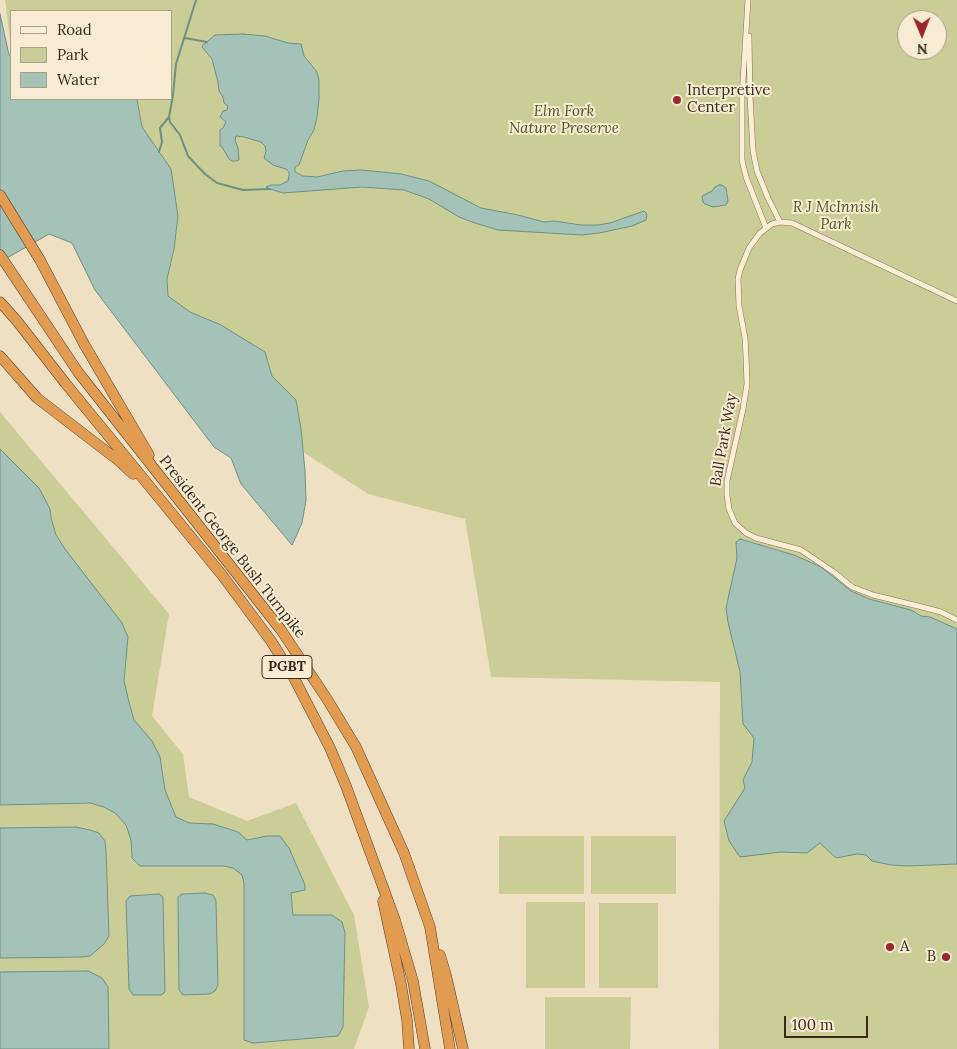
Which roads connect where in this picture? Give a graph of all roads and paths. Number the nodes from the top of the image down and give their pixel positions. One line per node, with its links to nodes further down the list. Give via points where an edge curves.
1 (748, 2): 3 (street, via 753,151 757,171); 4 (street, via 742,160)
2 (0, 195): 9 (highway)
3 (780, 222): 4 (street, Ball Park Way); 6 (street, via 806,228)
4 (766, 228): 11 (street, Ball Park Way, via 749,248 738,278 747,384 727,481 728,509 735,523 746,533 801,550 852,587 941,612)
5 (0, 255): 9 (highway, President George Bush Turnpike / PGBT, via 78,372)
6 (957, 300)
7 (0, 302): 10 (highway, President George Bush Turnpike / PGBT)
8 (0, 356): 10 (highway, via 37,398 119,461)
9 (168, 489): 13 (highway, President George Bush Turnpike / PGBT, via 280,630 356,747 404,853)
10 (156, 495): 12 (highway, President George Bush Turnpike / PGBT, via 248,608 292,676 343,778)
11 (957, 620)
12 (375, 864): 14 (highway, via 401,984); 15 (highway, President George Bush Turnpike / PGBT, via 413,981)
13 (430, 927): 16 (highway, President George Bush Turnpike / PGBT); 17 (highway, via 446,975)
14 (410, 1049)
15 (425, 1049)
16 (450, 1049)
17 (463, 1049)

